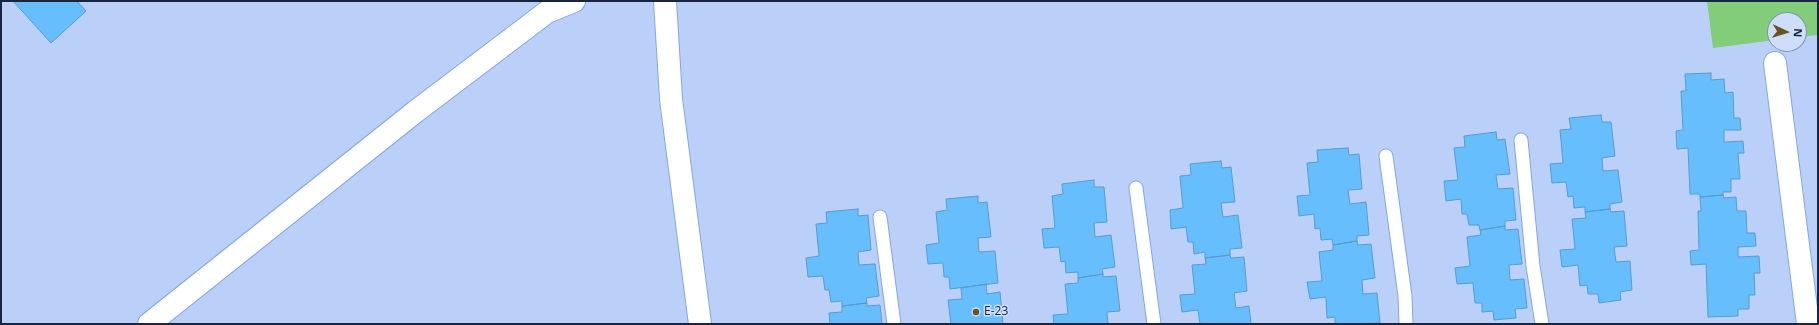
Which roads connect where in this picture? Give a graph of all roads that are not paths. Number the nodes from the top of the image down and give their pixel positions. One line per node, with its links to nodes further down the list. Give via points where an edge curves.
1 (574, 1): 9 (street, via 547,12 415,112)
2 (665, 1): 10 (street, via 671,99)
3 (1775, 63): 8 (street)
4 (1521, 140): 14 (lane, via 1533,266)
5 (1386, 156): 13 (lane, via 1405,296)
6 (1136, 188): 12 (lane)
7 (880, 217): 11 (lane)
8 (1806, 322)
9 (149, 324)
10 (700, 324)
11 (894, 324)
12 (1154, 324)
13 (1406, 324)
14 (1542, 324)

